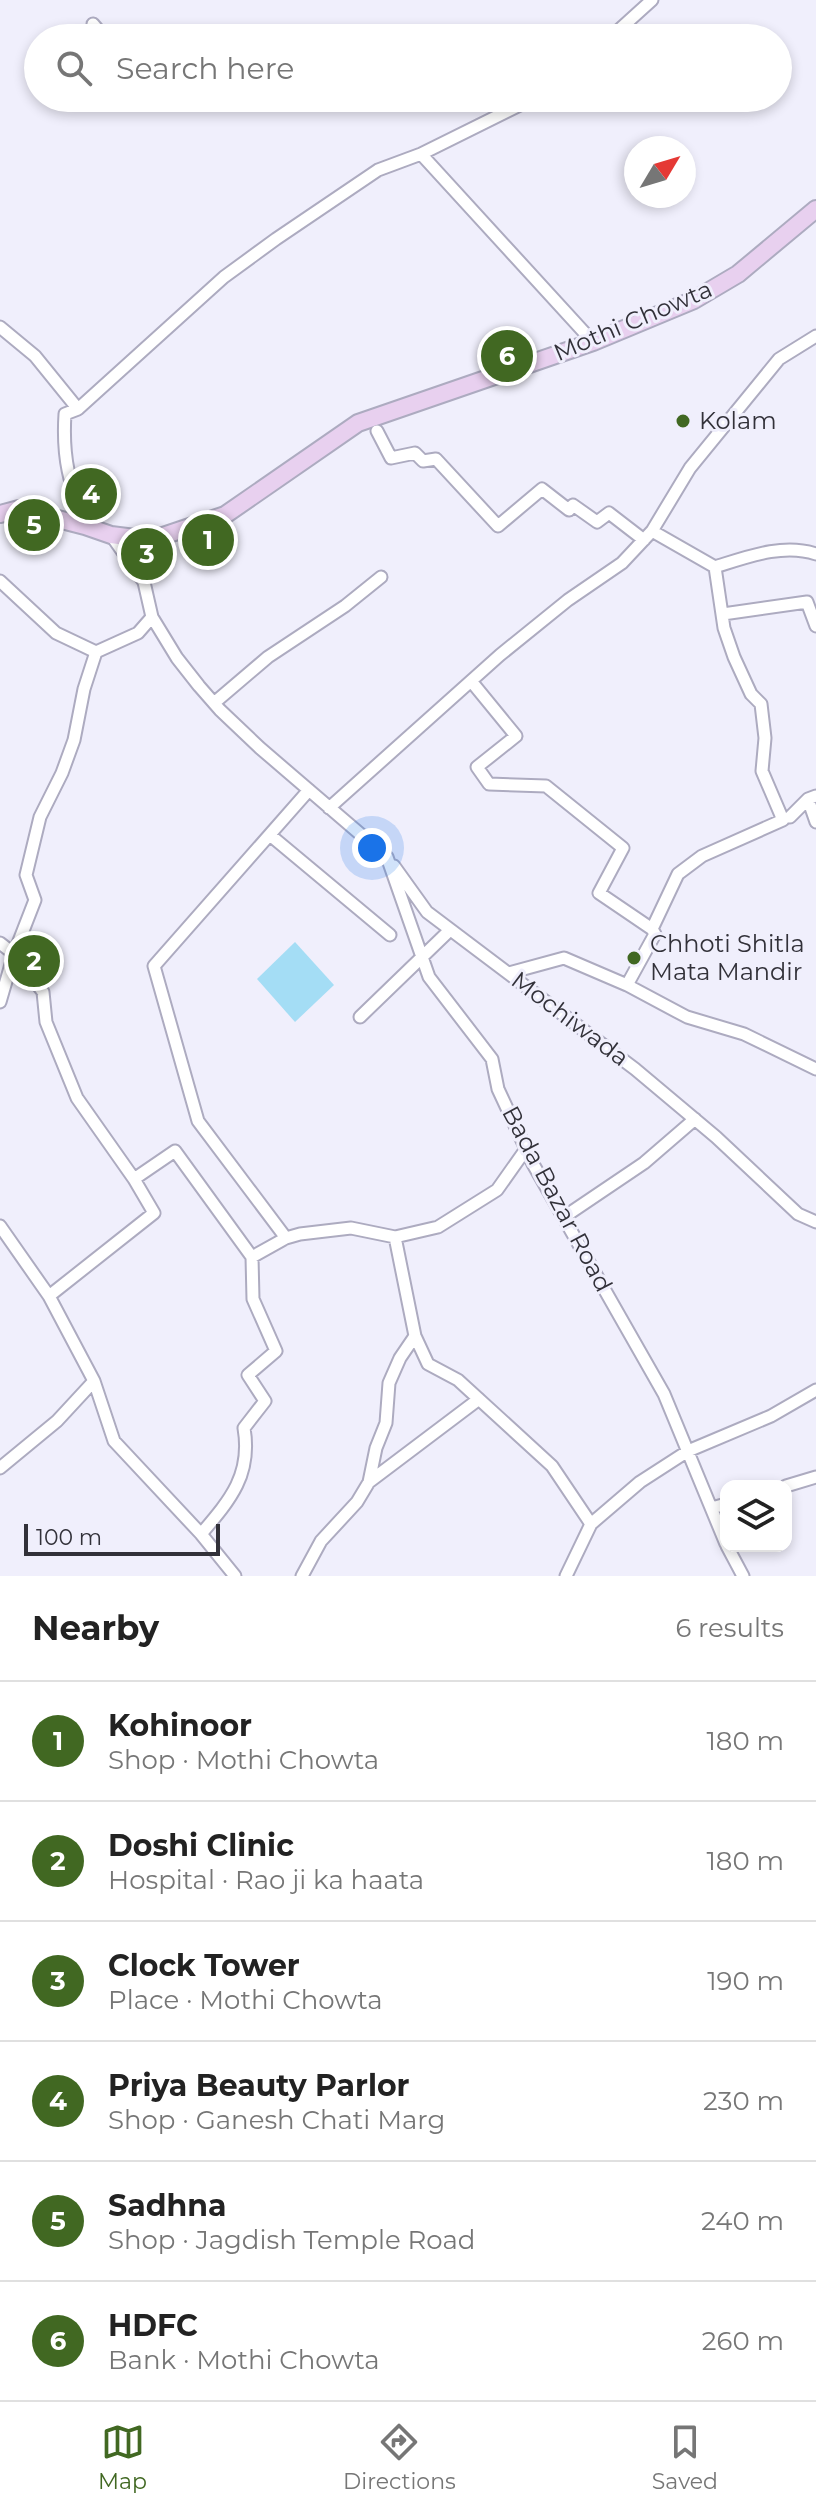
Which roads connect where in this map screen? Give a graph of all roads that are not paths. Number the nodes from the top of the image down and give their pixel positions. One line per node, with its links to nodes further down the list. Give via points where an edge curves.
1 (652, 0): 2 (street)
2 (625, 24)
3 (506, 112): 4 (street)
4 (421, 154): 8 (street); 9 (street, via 378,170 234,269)
5 (816, 209): 8 (main road, Mothi Chowta, via 738,274 694,300)
6 (0, 327): 9 (street, via 35,356)
7 (816, 336): 14 (street, via 779,359 690,468)
8 (593, 342): 13 (main road, Mothi Chowta, via 358,423 225,515 151,540)
9 (78, 409): 12 (street, via 65,414 62,446)
10 (377, 431): 14 (street, via 391,458 415,453 423,461 436,459 498,526 542,489 569,510 573,505 597,522 609,513)
11 (0, 514): 12 (main road, Mothi Chowta, via 19,509)
12 (85, 526): 13 (main road, Mothi Chowta)
13 (111, 535): 20 (street, via 144,582)
14 (648, 536): 16 (street); 23 (street, via 622,563 568,600)
15 (816, 554): 16 (street, via 802,549 759,553)
16 (715, 567): 19 (street)
17 (381, 577): 24 (street, via 268,657)
18 (0, 581): 22 (street, via 56,633)
19 (723, 614): 21 (street, via 807,602); 28 (street, via 734,657 761,704 762,771)
20 (152, 617): 22 (street, via 138,633); 24 (street)
21 (816, 626)
22 (96, 652): 36 (street, via 74,740 40,817 26,875 35,900)
23 (471, 681): 27 (street); 32 (street, via 516,736 477,767 489,784 546,786 623,848 599,893)
24 (214, 703): 25 (street)
25 (309, 790): 27 (street); 30 (street)
26 (812, 798): 28 (street); 29 (street)
27 (329, 808): 31 (street)
28 (787, 818): 32 (street, via 702,856 678,874)
29 (816, 822)
30 (270, 835): 34 (street); 50 (street, via 154,966 198,1121)
31 (387, 857): 33 (street, Mochiwada, via 427,912); 37 (street, Bada Bazar Road)
32 (652, 929): 39 (street, via 655,934)
33 (450, 930): 37 (street); 38 (street, Mochiwada)
34 (390, 935)
35 (0, 943): 36 (street)
36 (14, 954): 40 (street); 45 (street, via 43,992 46,1022 77,1098)
37 (423, 958): 41 (street); 44 (street, Bada Bazar Road, via 429,977 492,1059 498,1089)
38 (509, 973): 39 (street, via 564,958); 43 (street, Mochiwada)
39 (627, 985): 42 (street, via 687,1017 744,1034)
40 (0, 1002)
41 (360, 1017)
42 (816, 1069)
43 (695, 1119): 46 (street, via 644,1163); 47 (street, Mochiwada, via 798,1214)
44 (526, 1149): 46 (street, Bada Bazar Road); 49 (street, via 497,1190 438,1227)
45 (134, 1179): 51 (street, via 175,1151); 52 (street, via 154,1213)
46 (564, 1217): 57 (street, Bada Bazar Road, via 664,1394)
47 (816, 1222)
48 (0, 1226): 52 (street)
49 (395, 1237): 50 (street, via 351,1228); 53 (street)
50 (286, 1238): 51 (street)
51 (252, 1257): 66 (street, via 253,1299 276,1351 248,1375 265,1401 244,1428 248,1450 233,1497)
52 (49, 1296): 54 (street)
53 (415, 1336): 56 (street, via 428,1364); 60 (street, via 389,1383 386,1423)
54 (94, 1381): 58 (street, via 57,1421); 66 (street, via 114,1441)
55 (816, 1390): 57 (street, via 771,1416)
56 (479, 1399): 60 (street); 64 (street, via 552,1466)
57 (688, 1451): 63 (street, Bada Bazar Road); 64 (street, via 640,1482)
58 (0, 1468)
59 (816, 1477): 61 (street)
60 (369, 1482): 70 (street, via 321,1541)
61 (792, 1484)
62 (720, 1506): 63 (street)
63 (712, 1508): 65 (street, Bada Bazar Road)
64 (591, 1524): 68 (street)
65 (720, 1529)
66 (201, 1534): 69 (street)
67 (730, 1552): 71 (street, Bada Bazar Road)
68 (568, 1575)
69 (235, 1576)
70 (302, 1576)
71 (743, 1576)

